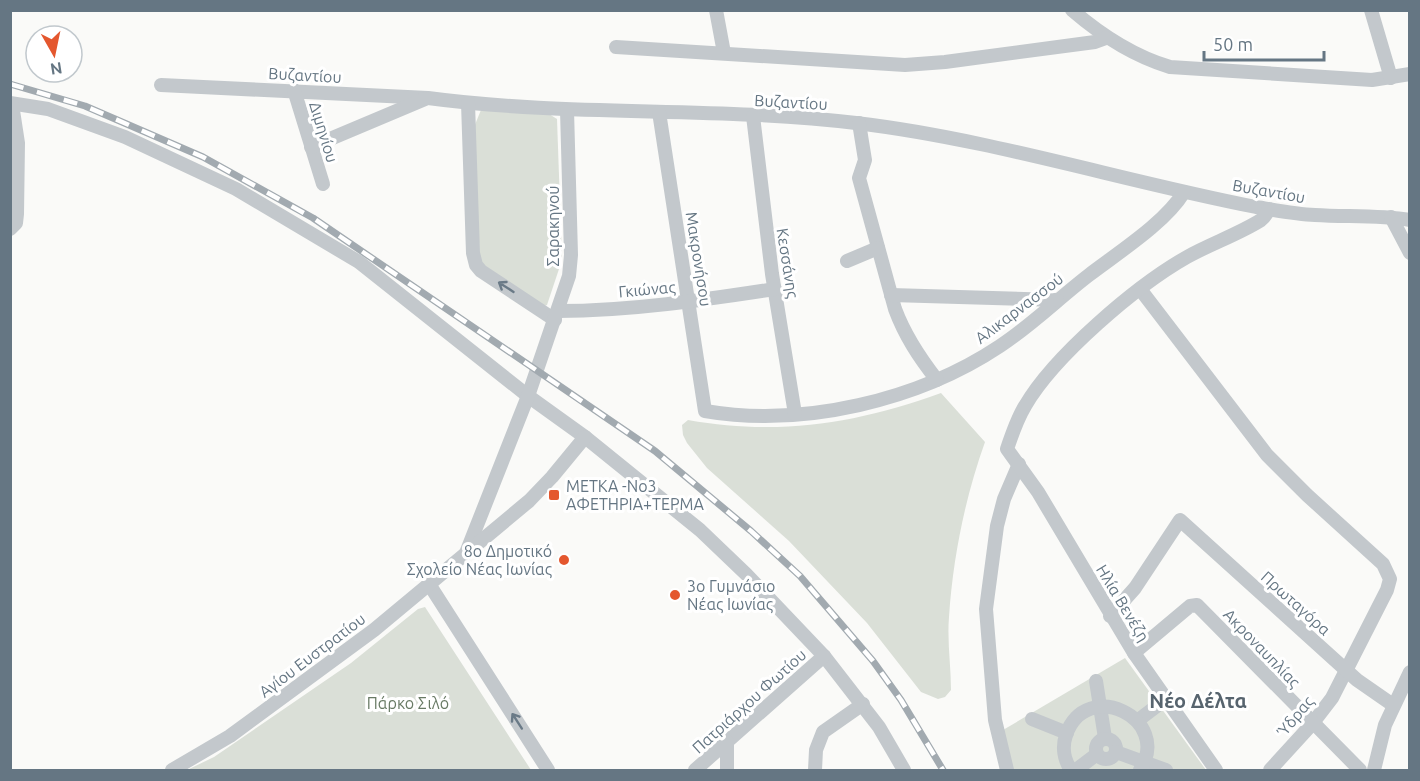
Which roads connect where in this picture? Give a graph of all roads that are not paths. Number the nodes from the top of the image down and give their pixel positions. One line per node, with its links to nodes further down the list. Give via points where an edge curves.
1 (716, 10): 6 (street)
2 (1072, 10): 4 (street)
3 (1371, 10): 8 (street)
4 (1106, 38): 6 (street, via 923,64); 8 (street, via 1170,67 1365,80)
5 (616, 47): 6 (street)
6 (724, 53)
7 (1410, 74): 8 (street)
8 (1391, 78)
9 (161, 85): 10 (street, Βυζαντίου)
10 (294, 90): 11 (street, Βυζαντίου); 19 (street, Διμηνίου)
11 (428, 98): 12 (street, Βυζαντίου); 19 (street)
12 (468, 103): 14 (street, Βυζαντίου); 34 (street, one-way to 12, via 476,265)
13 (11, 104): 18 (street); 37 (street, via 48,109 125,137 236,189 359,262)
14 (567, 110): 15 (street, Βυζαντίου); 34 (street, Σαρακηνού, via 571,261)
15 (659, 112): 16 (street, Βυζαντίου); 33 (street, Μακρονήσου)
16 (753, 116): 17 (street, Βυζαντίου); 29 (street, Κεσσάνης)
17 (859, 123): 21 (street, Βυζαντίου, via 972,142); 26 (street, via 865,160 859,178)
18 (14, 143): 25 (street, via 16,223)
19 (311, 147): 20 (street, Διμηνίου)
20 (322, 184)
21 (1184, 192): 22 (street, Βυζαντίου); 32 (street, Αλικαρνασσού, via 1162,218)
22 (1269, 209): 23 (street, Βυζαντίου); 30 (street, via 1262,219 1187,257)
23 (1391, 217): 24 (street, Βυζαντίου); 27 (street)
24 (1410, 220)
25 (11, 228)
26 (878, 248): 28 (street); 31 (street)
27 (1410, 253)
28 (847, 261)
29 (775, 289): 33 (street, Γκιώνας); 39 (street, Κεσσάνης)
30 (1140, 289): 41 (street, Ηλία Βενέζη, via 1084,338 1024,407 1007,449); 47 (street, Ύδρας, via 1267,455 1388,573 1390,584)
31 (891, 295): 32 (street); 36 (street, via 905,336)
32 (1057, 300): 36 (street, Αλικαρνασσού, via 985,356)
33 (689, 302): 34 (street, Γκιώνας); 38 (street, Μακρονήσου)
34 (556, 315): 35 (street, Σαρακηνού)
35 (537, 371): 37 (street, Αγίου Ευστρατίου)
36 (937, 380): 39 (street, Αλικαρνασσού, via 867,403)
37 (528, 396): 40 (street); 42 (street, Αγίου Ευστρατίου)
38 (705, 411): 39 (street, Αλικαρνασσού)
39 (795, 414)
40 (585, 437): 42 (street, Αγίου Ευστρατίου, via 529,501); 46 (street, via 700,531)
41 (1019, 464): 44 (street, Ηλία Βενέζη); 69 (street, via 997,526 986,609 994,712)
42 (465, 555): 43 (street, Αγίου Ευστρατίου)
43 (429, 584): 63 (street, Αγίου Ευστρατίου, via 290,693); 64 (street, one-way to 43)
44 (1110, 616): 45 (street, Ηλία Βενέζη); 47 (street, Πρωταγόρα, via 1126,600 1180,520)
45 (1134, 652): 50 (street, Ηλία Βενέζη); 56 (street, Ακροναυπλίας, via 1190,606 1197,605)
46 (824, 656): 51 (street); 59 (street, Πατριάρχου Φωτίου)
47 (1347, 671): 52 (street, Πρωταγόρα); 56 (street, Ύδρας)
48 (1410, 672): 52 (street)
49 (1096, 681): 53 (street)
50 (1166, 699): 55 (street); 73 (street, Ηλία Βενέζη)
51 (863, 704): 67 (street, via 823,732 816,750); 68 (street)
52 (1393, 705): 76 (street)
53 (1100, 707): 55 (street, via 1118,708); 57 (street, via 1080,714); 58 (street)
54 (1032, 719): 57 (street)
55 (1137, 721): 62 (street, via 1147,742)
56 (1312, 724): 74 (street, Ύδρας); 75 (street, Ακροναυπλίας)
57 (1067, 733): 70 (street, via 1064,750)
58 (1105, 738): 60 (street, via 1114,742); 61 (street, via 1096,744)
59 (727, 742): 65 (street, Πατριάρχου Φωτίου); 66 (street)
60 (1116, 752): 61 (street, via 1109,759); 62 (street)
61 (1097, 754): 71 (street)
62 (1142, 766): 72 (street)
63 (172, 771)
64 (548, 771)
65 (695, 771)
66 (727, 771)
67 (815, 771)
68 (904, 771)
69 (1007, 771)
70 (1071, 771)
71 (1076, 771)
72 (1166, 771)
73 (1216, 771)
74 (1270, 771)
75 (1360, 771)
76 (1374, 771)

